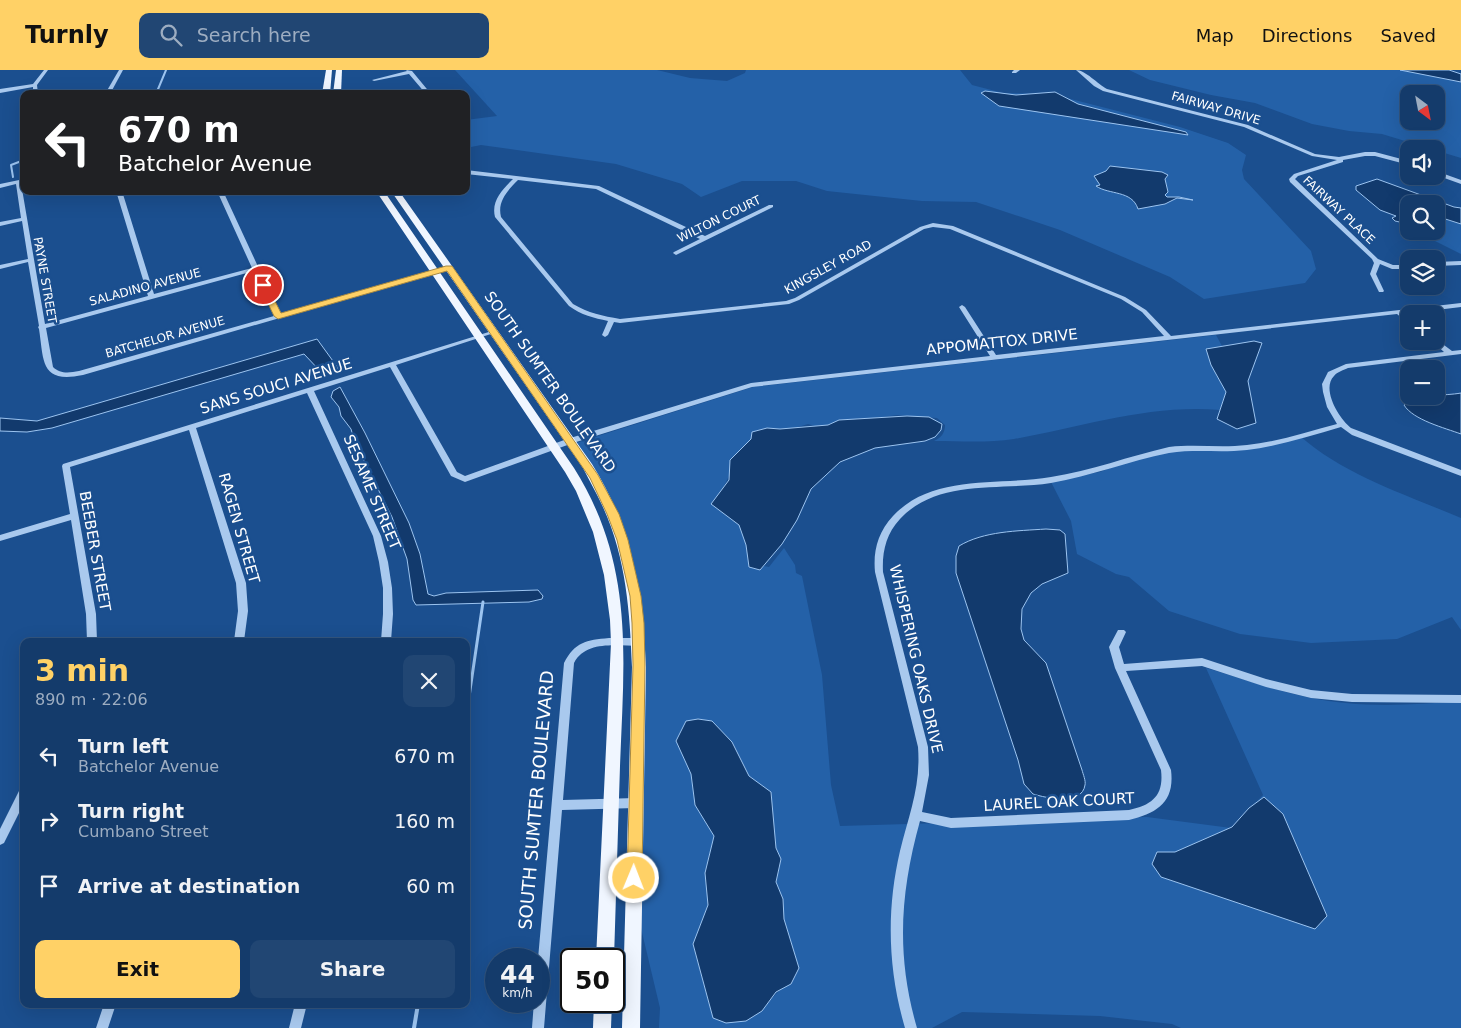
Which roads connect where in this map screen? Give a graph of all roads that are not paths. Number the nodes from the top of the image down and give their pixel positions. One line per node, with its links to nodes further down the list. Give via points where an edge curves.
1 (46, 70): 8 (street)
2 (121, 70): 10 (street)
3 (329, 70): 11 (main road)
4 (339, 70): 12 (main road)
5 (1078, 70): 15 (street, FAIRWAY DRIVE, via 1104,90 1246,126)
6 (409, 71): 7 (street); 13 (street)
7 (374, 80)
8 (35, 85): 9 (street); 14 (street)
9 (36, 90)
10 (109, 90)
11 (326, 90)
12 (337, 90)
13 (426, 90)
14 (0, 91)
15 (1302, 152): 16 (street, FAIRWAY DRIVE, via 1325,158); 19 (street, via 1314,164)
16 (1354, 156): 17 (street, FAIRWAY DRIVE, via 1375,154); 19 (street, FAIRWAY PLACE)
17 (1400, 161)
18 (470, 172): 21 (street)
19 (1306, 172): 35 (street, FAIRWAY PLACE, via 1293,177 1293,182)
20 (1445, 176): 23 (street)
21 (518, 177): 33 (street, via 597,187); 53 (street, KINGSLEY ROAD, via 497,201 498,217 571,305 585,313)
22 (20, 181): 24 (street)
23 (1461, 182)
24 (0, 186)
25 (21, 195): 31 (street, PAYNE STREET)
26 (120, 195): 47 (street)
27 (222, 195): 42 (street)
28 (383, 195): 44 (main road)
29 (398, 195): 41 (main road, SOUTH SUMTER BOULEVARD)
30 (771, 206): 33 (street, WILTON COURT)
31 (22, 219): 32 (street); 36 (street, PAYNE STREET)
32 (0, 224)
33 (705, 239): 34 (street, WILTON COURT)
34 (676, 253)
35 (1374, 258): 40 (street, FAIRWAY PLACE); 45 (street, via 1377,263)
36 (30, 260): 39 (street); 54 (street, PAYNE STREET)
37 (1445, 264): 38 (street)
38 (1461, 264)
39 (0, 267)
40 (1400, 267)
41 (449, 268): 44 (street, BATCHELOR AVENUE); 55 (main road, SOUTH SUMTER BOULEVARD)
42 (255, 269): 47 (street, SALADINO AVENUE); 52 (street)
43 (1400, 269): 45 (street, FAIRWAY PLACE)
44 (435, 272): 52 (street, BATCHELOR AVENUE); 57 (main road)
45 (1373, 272): 46 (street)
46 (1381, 291)
47 (152, 297): 54 (street, SALADINO AVENUE)
48 (1461, 305): 50 (street, APPOMATTOX DRIVE)
49 (962, 307): 62 (street)
50 (1445, 307)
51 (1400, 312): 58 (street, APPOMATTOX DRIVE)
52 (278, 316): 64 (street, BATCHELOR AVENUE, via 80,373)
53 (612, 320): 56 (street); 58 (street, KINGSLEY ROAD, via 638,320 787,303 922,228 939,225 951,227 1124,298 1144,311)
54 (41, 326): 64 (street, PAYNE STREET, via 48,367)
55 (494, 332): 57 (street, SANS SOUCI AVENUE); 68 (main road, SOUTH SUMTER BOULEVARD)
56 (605, 335)
57 (480, 337): 63 (street, SANS SOUCI AVENUE); 69 (main road)
58 (1168, 337): 62 (street, APPOMATTOX DRIVE)
59 (1445, 348): 61 (street)
60 (1461, 352): 61 (street)
61 (1451, 354): 66 (street, via 1354,365 1335,371 1328,377 1326,387 1335,417)
62 (994, 357): 68 (street, APPOMATTOX DRIVE, via 751,385)
63 (392, 364): 65 (street, SANS SOUCI AVENUE); 69 (street, APPOMATTOX DRIVE, via 456,477 468,478)
64 (60, 374)
65 (310, 389): 67 (street, SANS SOUCI AVENUE); 77 (street, SESAME STREET, via 383,556 388,596)
66 (1341, 425): 71 (street); 86 (street, WHISPERING OAKS DRIVE, via 1253,447 1170,450 1052,480 953,489 926,496 901,513 883,536 877,564 923,747 925,778)
67 (192, 426): 70 (street, SANS SOUCI AVENUE); 76 (street, RAGEN STREET, via 241,583 243,611)
68 (570, 441): 69 (street, APPOMATTOX DRIVE); 78 (main road, SOUTH SUMTER BOULEVARD, via 600,488 623,540 636,596)
69 (554, 447): 79 (main road, via 580,487 604,547 615,596)
70 (66, 466): 72 (street, BEEBER STREET)
71 (1461, 473)
72 (73, 516): 73 (street); 75 (street, BEEBER STREET, via 91,614)
73 (0, 538)
74 (1121, 632): 80 (street, LAUREL OAK COURT, via 1114,647)
75 (92, 638)
76 (239, 638)
77 (386, 638)
78 (639, 642): 79 (street, SOUTH SUMTER BOULEVARD); 83 (main road, SOUTH SUMTER BOULEVARD)
79 (618, 643): 84 (main road); 85 (street, SOUTH SUMTER BOULEVARD, via 585,646 576,650 571,658)
80 (1120, 668): 81 (street, via 1202,662 1311,694 1352,698); 86 (street, LAUREL OAK COURT, via 1166,770 1167,787 1157,804 1129,815 951,823)
81 (1461, 699)
82 (20, 800): 87 (street)
83 (636, 803): 84 (street); 96 (main road, SOUTH SUMTER BOULEVARD)
84 (612, 804): 85 (street); 88 (main road)
85 (557, 805): 94 (street, SOUTH SUMTER BOULEVARD)
86 (916, 816): 97 (street, WHISPERING OAKS DRIVE, via 902,870 896,950 902,998)
87 (0, 840)
88 (605, 948)
89 (109, 1008): 92 (street)
90 (300, 1008): 93 (street)
91 (603, 1013): 95 (main road)
92 (102, 1028)
93 (295, 1028)
94 (538, 1028)
95 (602, 1028)
96 (631, 1028)
97 (911, 1028)

